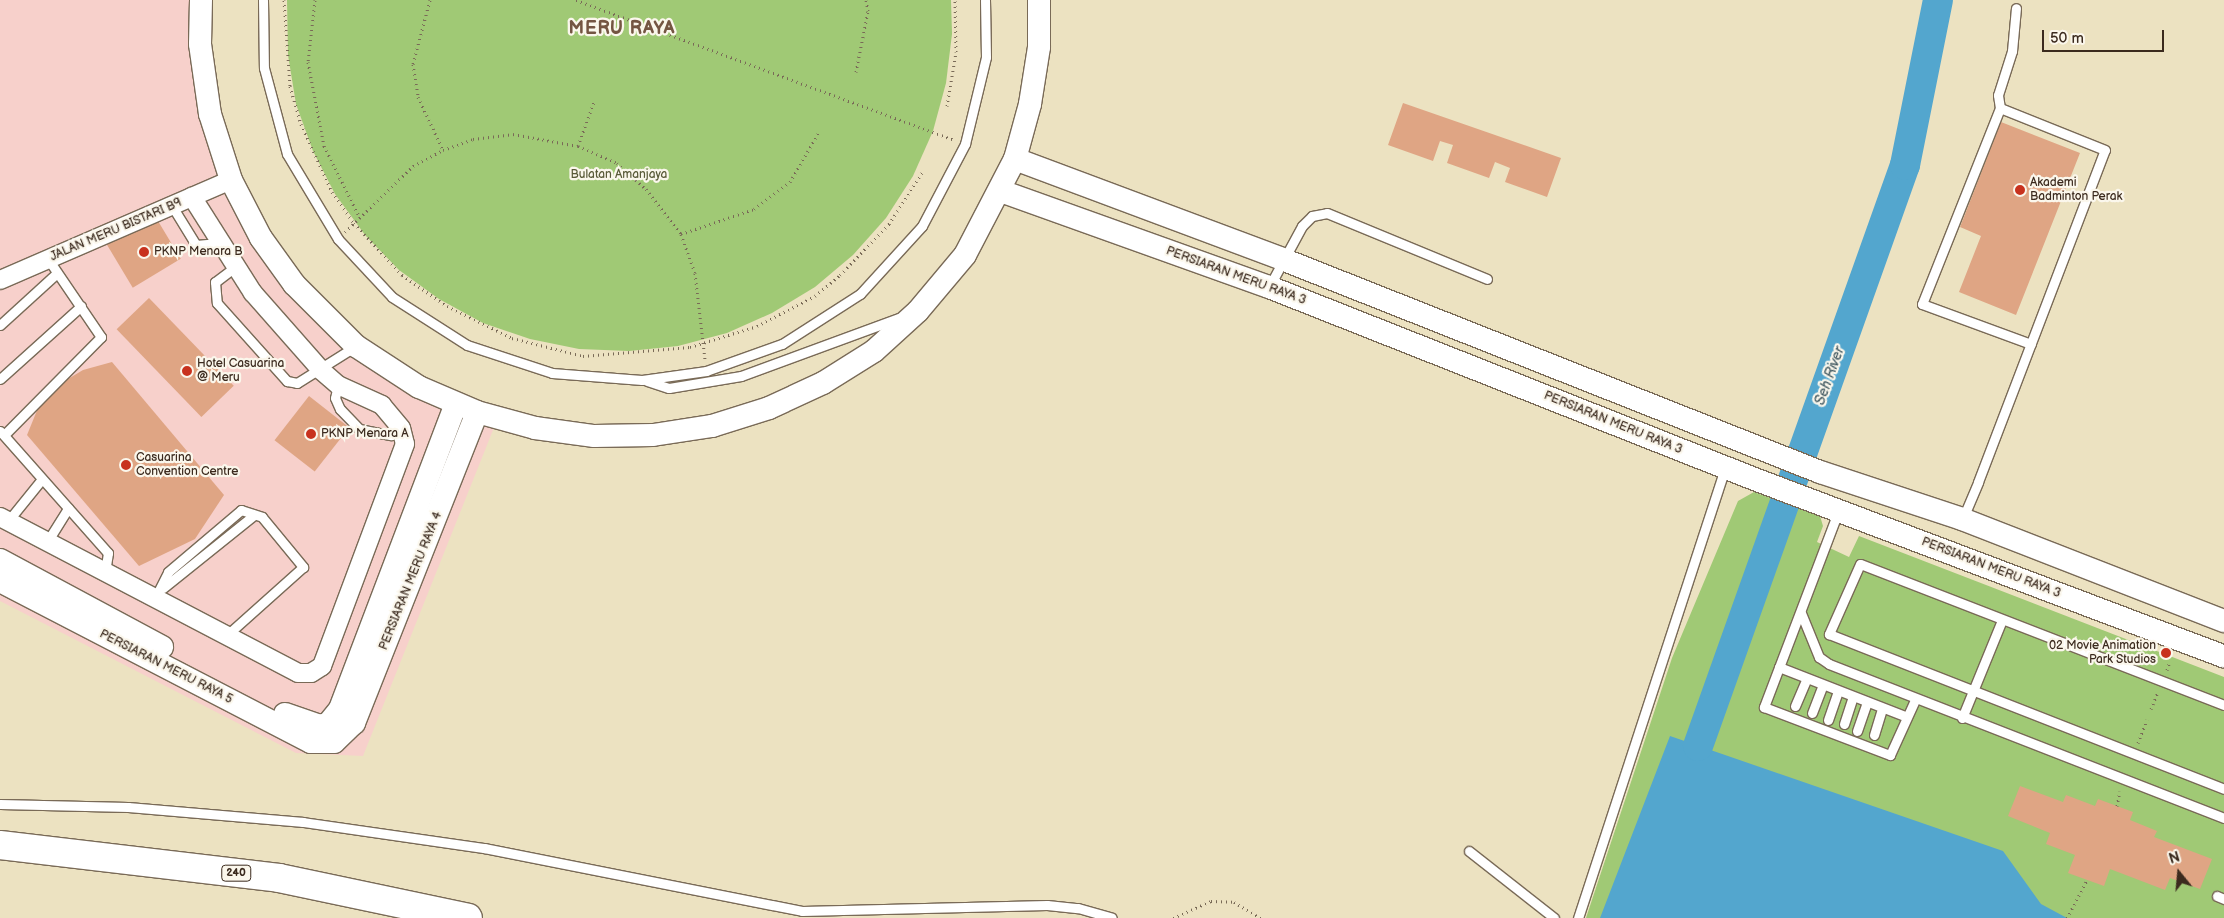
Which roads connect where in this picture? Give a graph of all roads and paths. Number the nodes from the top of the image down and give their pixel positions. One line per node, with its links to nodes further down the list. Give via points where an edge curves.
1 (201, 0): 22 (street, via 200,44 210,114)
2 (263, 0): 29 (lane, via 264,68 287,154)
3 (284, 0): 27 (path, via 285,49 301,124 332,192)
4 (315, 0): 26 (path, via 308,62 324,146)
5 (430, 0): 19 (path, via 413,64 418,96)
6 (576, 0): 17 (path)
7 (866, 0): 12 (path, via 867,21)
8 (955, 0): 14 (path, via 956,52)
9 (985, 0): 17 (lane, via 986,57)
10 (1039, 0): 20 (street, via 1038,47 1030,104)
11 (2016, 8): 15 (lane, via 2012,51 1998,95)
12 (856, 72)
13 (594, 102): 18 (path)
14 (947, 106)
15 (2000, 108): 40 (lane, via 2105,150); 40 (lane, via 1922,304)
16 (819, 132): 28 (path, via 790,182 754,209)
17 (965, 144): 44 (lane, via 922,226 860,294 782,344)
18 (578, 146): 19 (path, via 513,134 473,139); 28 (path, via 618,163 646,189)
19 (442, 150): 26 (path, via 413,166)
20 (1014, 159): 23 (street); 31 (street)
21 (923, 172): 41 (path, via 888,224 814,296 757,326)
22 (231, 180): 24 (street, JALAN MERU BISTARI B9); 42 (street, via 261,238 294,284)
23 (1002, 191): 36 (street, PERSIARAN MERU RAYA 3); 38 (street, via 965,255)
24 (192, 197): 25 (street, JALAN MERU BISTARI B9); 30 (street)
25 (172, 206): 30 (lane, via 196,245); 32 (street, JALAN MERU BISTARI B9)
26 (360, 218): 27 (path)
27 (354, 223): 29 (path); 41 (path, via 402,275 447,306 512,338 583,356)
28 (681, 234): 41 (path, via 695,272)
29 (338, 239): 46 (lane, via 392,297 467,345 552,373)
30 (221, 243): 33 (street)
31 (1282, 259): 34 (lane, via 1302,226 1312,216 1327,213); 36 (lane); 57 (street, via 1820,472)
32 (53, 266): 35 (street, JALAN MERU BISTARI B9); 37 (lane); 39 (lane)
33 (235, 267): 43 (street); 43 (lane, via 215,282 213,293 262,358 287,381 297,383)
34 (1487, 279)
35 (0, 280)
36 (1269, 287): 52 (street, PERSIARAN MERU RAYA 3)
37 (82, 306): 45 (lane); 51 (lane, via 99,332 98,342)
38 (918, 311): 46 (lane, via 740,376 669,388); 49 (street, via 874,351 824,383 769,408 712,426 653,435 594,436 535,428)
39 (0, 324)
40 (2031, 344): 57 (lane)
41 (704, 345): 44 (path)
42 (356, 346): 43 (lane); 48 (street)
43 (320, 370): 47 (street)
44 (706, 371): 46 (lane)
45 (0, 379)
46 (642, 380)
47 (338, 385): 50 (street, via 382,405); 50 (lane, via 335,398 340,409 359,429 391,436)
48 (456, 404): 49 (street); 88 (street, PERSIARAN MERU RAYA 4)
49 (477, 412): 88 (street, PERSIARAN MERU RAYA 4, via 354,723)
50 (401, 428): 66 (street, via 405,444 322,666 311,673 298,673)
51 (2, 433): 53 (lane)
52 (1725, 467): 55 (street, PERSIARAN MERU RAYA 3); 104 (lane)
53 (42, 479): 54 (lane); 56 (lane)
54 (68, 508): 58 (lane); 60 (lane, via 108,553)
55 (1839, 509): 63 (lane); 67 (street, PERSIARAN MERU RAYA 3)
56 (4, 519): 58 (street)
57 (1962, 519): 65 (street)
58 (47, 542): 60 (street)
59 (0, 560): 88 (street, PERSIARAN MERU RAYA 5, via 304,724)
60 (105, 572): 62 (street)
61 (0, 581): 88 (street, PERSIARAN MERU RAYA 5, via 311,742)
62 (159, 593): 66 (street); 66 (lane, via 256,516 303,567)
63 (1801, 614): 68 (lane); 75 (lane, via 1819,657)
64 (2002, 620): 73 (lane); 73 (lane, via 1860,564 1829,634); 77 (lane)
65 (2224, 620)
66 (227, 635)
67 (2224, 656)
68 (1779, 666): 69 (lane); 82 (lane, via 1764,707 1890,755)
69 (1806, 678): 70 (lane); 78 (lane)
70 (1823, 685): 72 (lane); 81 (lane)
71 (2160, 687): 80 (path)
72 (1838, 691): 74 (lane); 84 (lane)
73 (1973, 692): 83 (lane); 92 (lane)
74 (1853, 697): 76 (lane); 86 (lane)
75 (1915, 700): 82 (lane); 83 (lane)
76 (1867, 702): 79 (lane); 87 (lane)
77 (2224, 705)
78 (1795, 706)
79 (1882, 709): 82 (lane); 89 (lane)
80 (2151, 709)
81 (1812, 713)
82 (1907, 717)
83 (1962, 718): 95 (lane)
84 (1828, 720)
85 (2147, 720): 90 (path)
86 (1844, 724)
87 (1857, 731)
88 (331, 733)
89 (1874, 735)
90 (2136, 749)
91 (2121, 785): 94 (path)
92 (2224, 788)
93 (0, 804): 100 (lane, via 128,807 302,822 484,848 802,911 1047,905 1078,908)
94 (2117, 806)
95 (2224, 818)
96 (0, 845): 99 (main road, 240, via 279,878)
97 (1469, 851): 103 (lane)
98 (2087, 880): 105 (path)
99 (468, 918)
100 (1112, 918)
101 (1172, 918): 102 (path, via 1212,901 1234,902)
102 (1261, 918)
103 (1554, 918)
104 (1578, 918)
105 (2067, 918)

